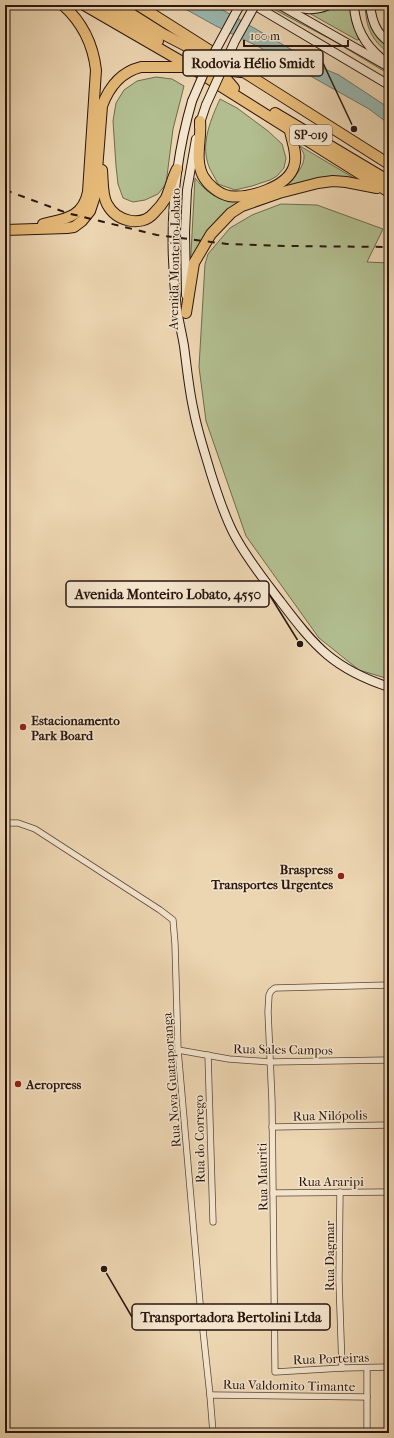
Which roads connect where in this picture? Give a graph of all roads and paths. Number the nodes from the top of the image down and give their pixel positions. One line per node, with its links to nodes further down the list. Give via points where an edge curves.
1 (63, 5): 27 (highway, via 84,30 95,60 88,192 85,202 76,214)
2 (84, 5): 16 (highway, SP-019)
3 (102, 5): 19 (highway, SP-019)
4 (117, 5): 14 (highway)
5 (138, 5): 17 (highway, SP-019)
6 (240, 5): 24 (main road, Avenida Monteiro Lobato, bridge, via 207,66 192,101 183,131)
7 (254, 5): 18 (main road); 20 (main road, Avenida Monteiro Lobato, bridge, via 235,41)
8 (280, 5): 15 (main road)
9 (288, 5): 10 (main road, via 306,10)
10 (329, 5)
11 (354, 5): 15 (main road, via 357,26 362,36)
12 (370, 5): 13 (main road, via 374,25)
13 (388, 41)
14 (176, 42): 17 (highway, via 192,49 224,70); 19 (highway, via 222,74)
15 (389, 66)
16 (189, 67): 21 (highway, SP-019); 22 (highway, via 141,67 123,75 112,85 102,106)
17 (245, 73): 23 (highway, SP-019)
18 (389, 85)
19 (234, 88): 25 (highway, SP-019)
20 (200, 121): 21 (highway, via 198,152 203,176 217,191 237,197 276,187 291,174 296,157); 28 (main road, Avenida Monteiro Lobato, via 187,190)
21 (290, 131): 25 (highway, SP-019)
22 (100, 135): 24 (highway, via 106,204 125,220 142,221 149,218 166,198); 27 (highway, via 95,196 87,215 74,227)
23 (389, 164)
24 (177, 169): 29 (main road, Avenida Monteiro Lobato, via 172,217 173,270 177,311)
25 (388, 188): 28 (highway, via 333,181 318,183 279,193 237,209 211,234 194,263)
26 (5, 230): 27 (highway)
27 (28, 230)
28 (186, 313): 29 (main road, Avenida Monteiro Lobato)
29 (184, 343): 30 (main road, Avenida Monteiro Lobato, via 194,414 202,444 221,504 241,546 314,643 346,669)
30 (389, 687)
31 (5, 823): 33 (street, Rua Nova Guataporanga, via 18,823 35,829 173,920)
32 (389, 985): 36 (street, Rua Mauriti, via 279,988 271,991 268,1012)
33 (178, 1050): 34 (street, Rua Sales Campos); 47 (street, Rua Nova Guataporanga)
34 (208, 1055): 36 (street, Rua Sales Campos); 42 (street, Rua do Corrego)
35 (389, 1060): 36 (street, Rua Sales Campos)
36 (270, 1062): 38 (street, Rua Mauriti)
37 (389, 1125): 38 (street, Rua Nilópolis)
38 (272, 1127): 41 (street, Rua Mauriti)
39 (340, 1192): 40 (street, Rua Araripi); 41 (street, Rua Araripi); 44 (street, Rua Dagmar)
40 (389, 1192)
41 (273, 1193): 46 (street, Rua Mauriti)
42 (213, 1222)
43 (389, 1367): 45 (street, Rua Porteiras)
44 (342, 1368): 45 (street, Rua Porteiras); 46 (street, Rua Porteiras)
45 (367, 1368): 48 (street)
46 (275, 1372)
47 (210, 1396): 48 (street, Rua Valdomito Timante); 49 (street, Rua Nova Guataporanga)
48 (367, 1398): 50 (street)
49 (213, 1433)
50 (367, 1433)

